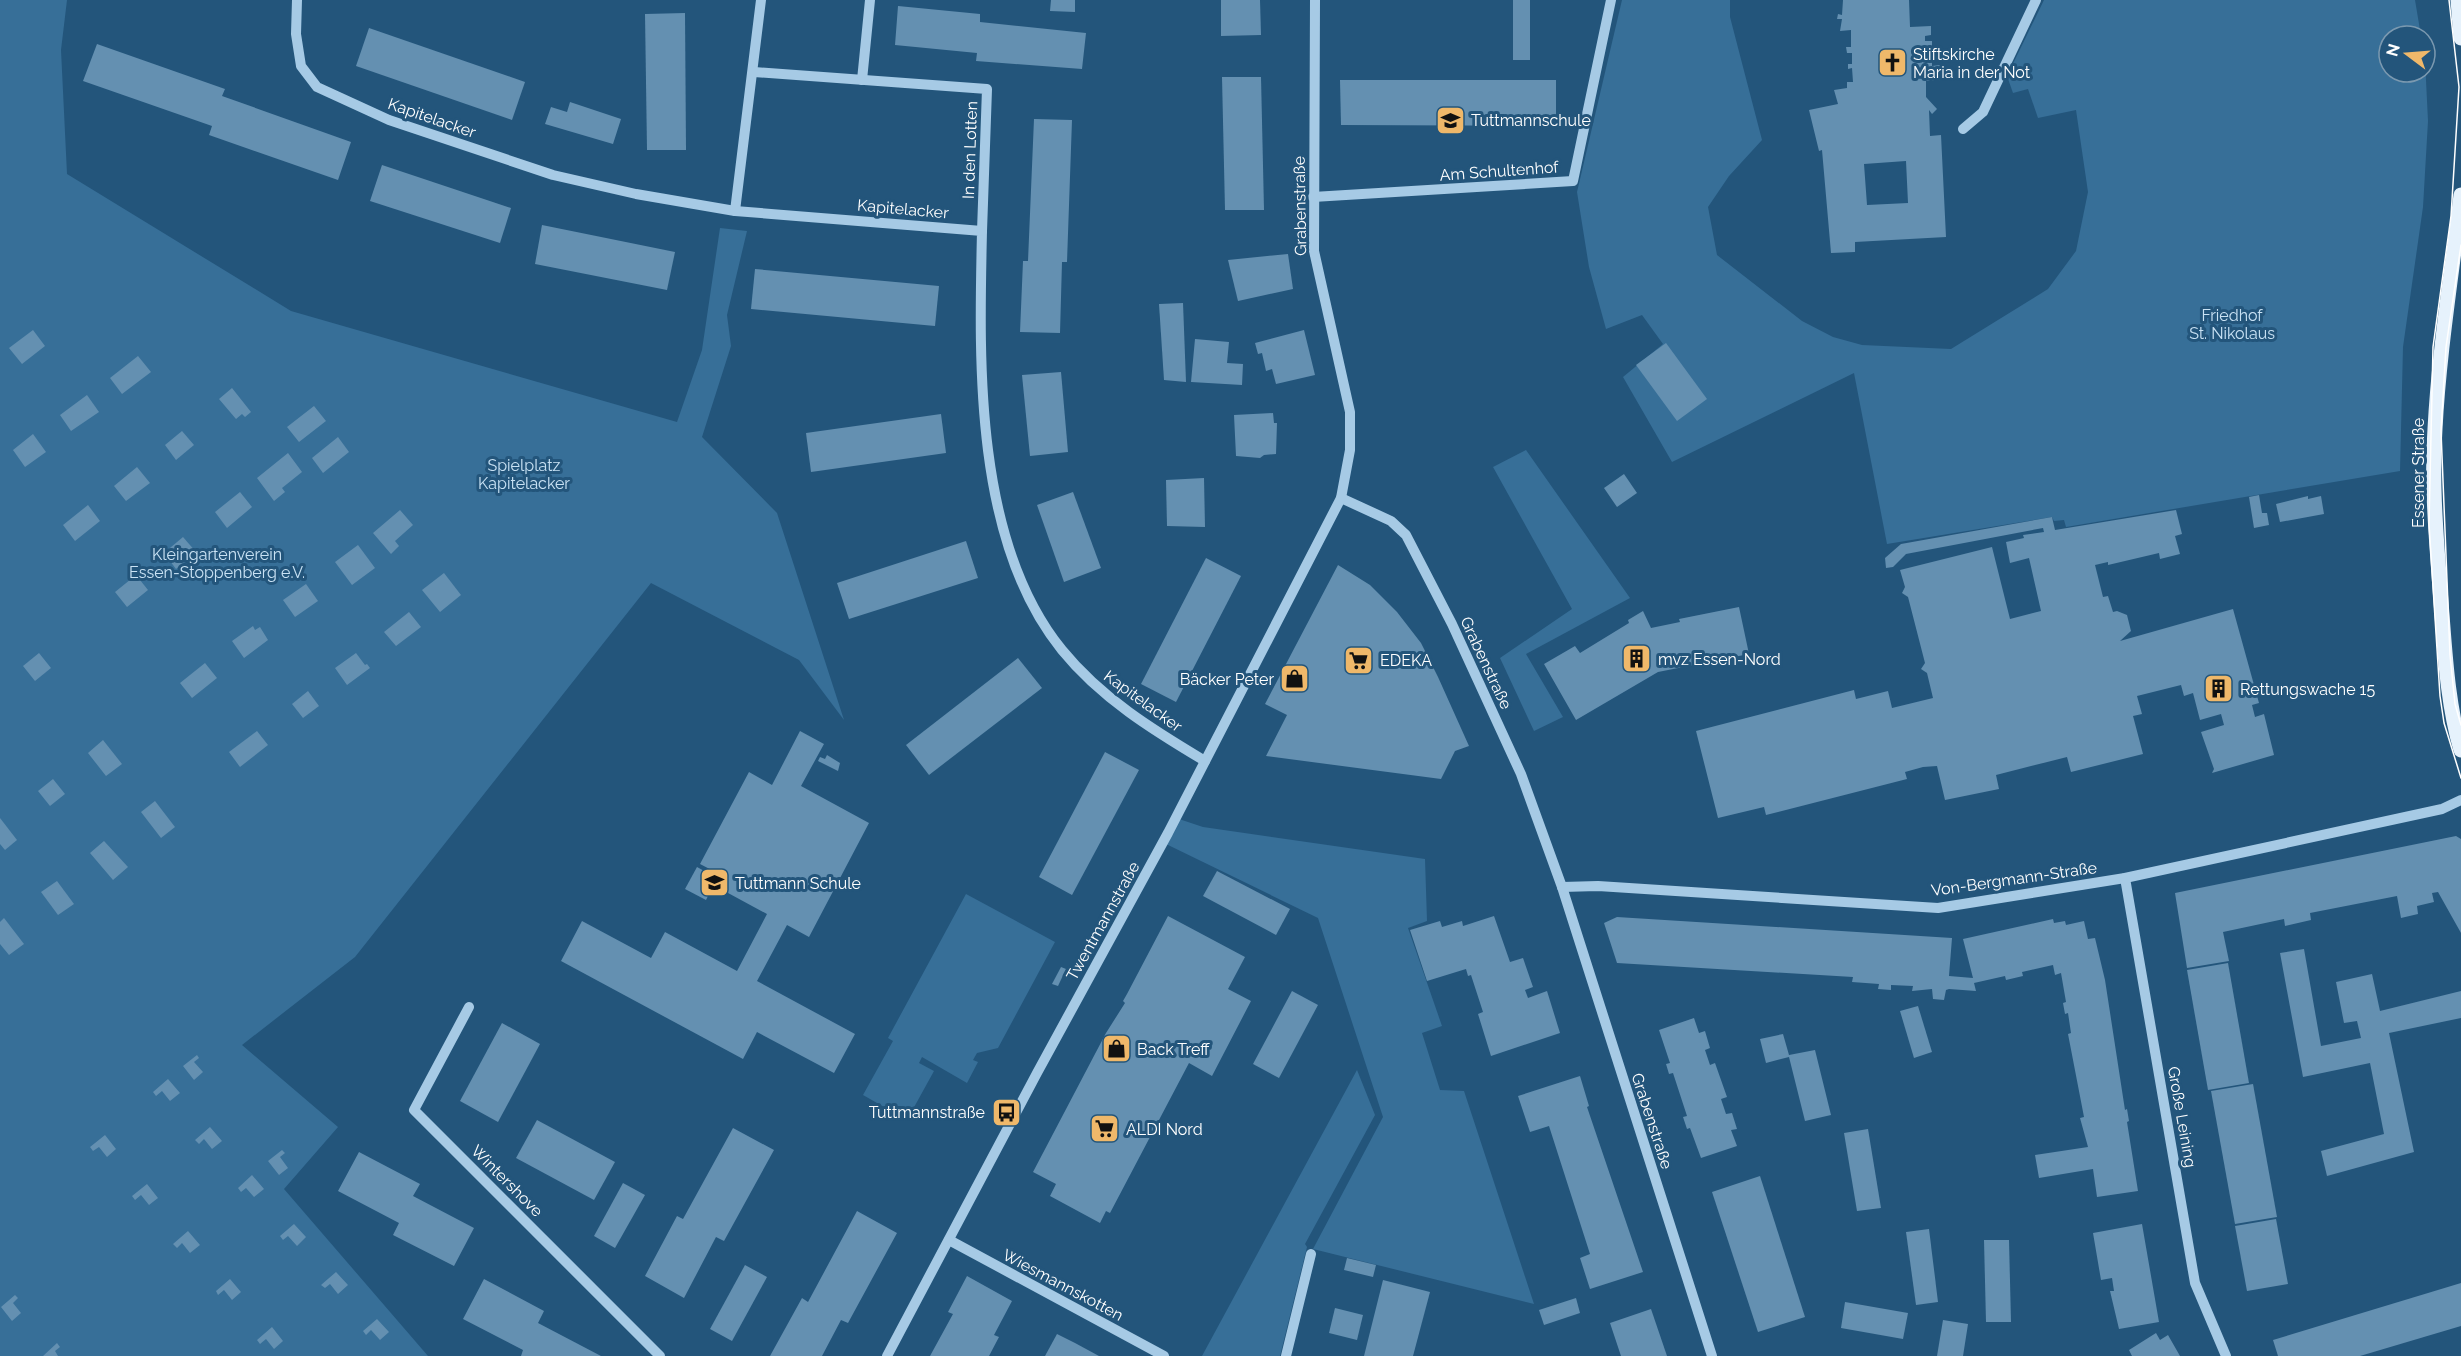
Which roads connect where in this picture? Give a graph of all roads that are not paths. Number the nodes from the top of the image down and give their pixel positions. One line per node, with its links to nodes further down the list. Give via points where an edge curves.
1 (297, 0): 14 (street, Kapitelacker, via 296,34 302,66 317,87 389,120 553,176)
2 (761, 0): 9 (street)
3 (870, 0): 10 (street)
4 (1315, 0): 13 (street, Grabenstraße)
5 (1611, 0): 13 (street, Am Schultenhof, via 1573,181)
6 (2036, 0): 11 (street, via 1983,112)
7 (2458, 0): 8 (main road)
8 (2461, 38)
9 (754, 72): 10 (street, In den Lotten); 14 (street)
10 (862, 80): 15 (street, In den Lotten, via 987,89)
11 (1963, 129)
12 (2461, 195): 17 (main road, Essener Straße, via 2440,348 2434,432 2445,656 2453,723)
13 (1314, 197): 16 (street, Grabenstraße, via 1314,251 1350,412 1350,450)
14 (735, 211): 15 (street, Kapitelacker)
15 (982, 231): 18 (street, Kapitelacker, via 982,392 988,449 1010,550 1030,598 1061,649 1098,688)
16 (1341, 498): 18 (street, Twentmannstraße); 21 (street, Grabenstraße, via 1391,521 1406,535 1521,774)
17 (2461, 750)
18 (1205, 761): 23 (street, Twentmannstraße)
19 (2461, 800): 20 (street, Von-Bergmann-Straße, via 2442,809)
20 (2125, 878): 21 (street, Von-Bergmann-Straße, via 1938,908 1598,886); 30 (street, Große Leining, via 2195,1283)
21 (1562, 887): 29 (street, Grabenstraße)
22 (469, 1006): 25 (street, Wintershove, via 414,1110)
23 (949, 1240): 26 (street, Twentmannstraße); 27 (street, Wiesmannskotten)
24 (1311, 1254): 28 (street)
25 (660, 1356)
26 (887, 1356)
27 (1164, 1356)
28 (1286, 1356)
29 (1712, 1356)
30 (2226, 1356)

